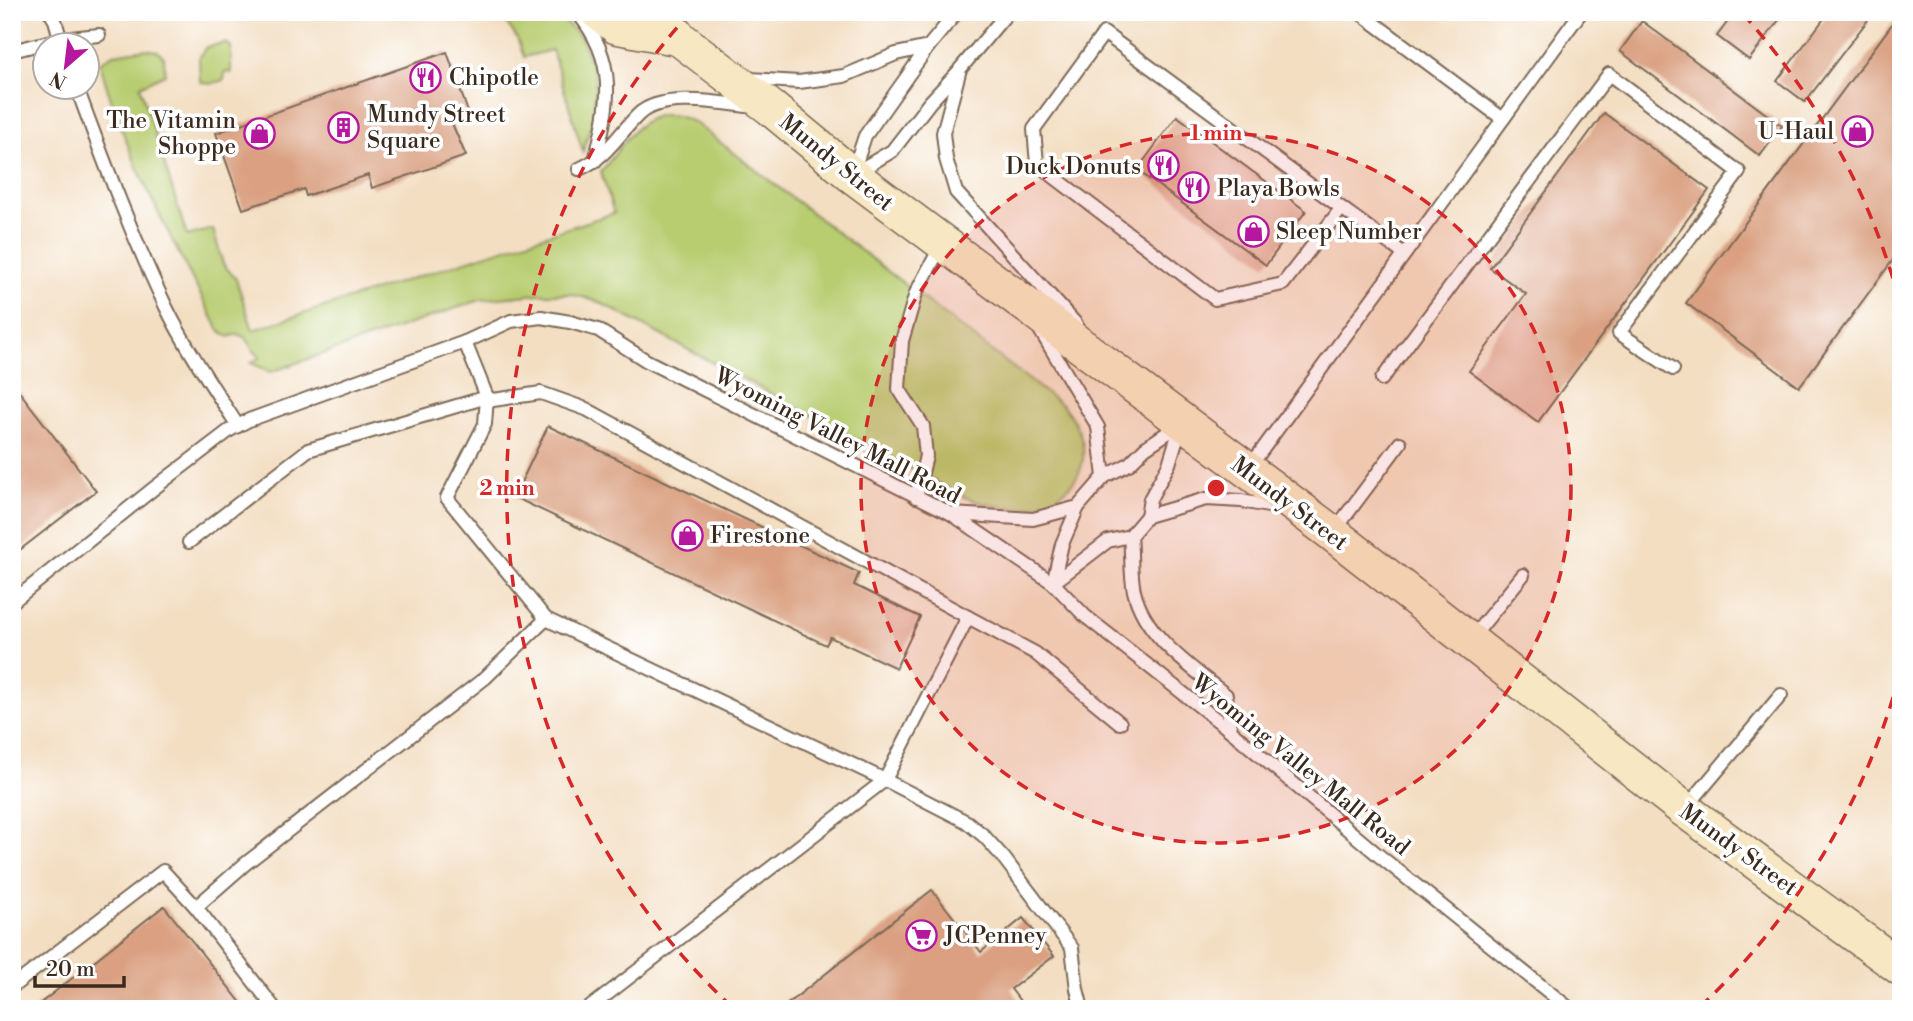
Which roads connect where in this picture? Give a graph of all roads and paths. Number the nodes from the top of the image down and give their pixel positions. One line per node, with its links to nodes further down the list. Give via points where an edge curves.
1 (577, 12): 18 (lane, via 601,54 607,78 608,105)
2 (598, 12): 8 (main road, Mundy Street, via 616,26)
3 (957, 12): 11 (lane)
4 (1008, 12): 13 (lane)
5 (1359, 12): 17 (lane)
6 (1581, 12): 17 (lane)
7 (54, 15): 9 (lane)
8 (672, 21): 14 (main road, Mundy Street)
9 (58, 32)
10 (32, 47): 12 (lane)
11 (928, 47): 14 (lane, via 819,80); 20 (lane, via 865,136)
12 (12, 51)
13 (960, 69): 20 (lane, via 892,150); 28 (lane, via 943,134 956,192)
14 (728, 77): 16 (main road, Mundy Street)
15 (82, 102): 31 (lane, via 167,309)
16 (771, 108): 18 (lane, via 683,100 657,105 640,112); 20 (main road, Mundy Street)
17 (1503, 119): 23 (lane)
18 (595, 162): 19 (lane)
19 (579, 169)
20 (852, 175): 22 (main road, Mundy Street)
21 (1341, 209): 21 (lane, via 1104,33 1034,129 1037,164 1215,299 1283,284); 23 (lane)
22 (942, 244): 24 (main road, Mundy Street); 35 (lane, via 916,293 902,341 900,389 923,426 926,456)
23 (1404, 254): 33 (lane)
24 (1028, 308): 28 (main road, Mundy Street); 34 (lane, via 1098,427)
25 (465, 342): 29 (lane); 31 (lane, Wyoming Valley Mall Road); 35 (lane, Wyoming Valley Mall Road, via 512,321 541,317 598,330 647,361)
26 (1673, 369): 27 (lane, via 1619,333 1739,172 1609,74)
27 (1382, 379)
28 (1133, 387): 30 (main road, Mundy Street)
29 (487, 397): 42 (lane, via 308,450); 46 (lane, via 541,393 586,409); 47 (lane, via 485,424 447,498)
30 (1182, 422): 33 (main road, Mundy Street); 34 (lane, via 1129,464); 39 (lane)
31 (238, 426): 45 (lane, Wyoming Valley Mall Road)
32 (1400, 443): 40 (lane)
33 (1247, 471): 37 (main road, Mundy Street)
34 (1104, 477): 36 (lane)
35 (916, 497): 38 (lane, Wyoming Valley Mall Road)
36 (1078, 508): 38 (lane, via 1033,519); 44 (lane, via 1062,544)
37 (1302, 512): 39 (lane, via 1206,499); 40 (main road, Mundy Street)
38 (950, 513): 44 (lane, Wyoming Valley Mall Road)
39 (1147, 516): 41 (lane)
40 (1332, 533): 48 (main road, Mundy Street)
41 (1130, 536): 44 (lane, via 1108,541); 51 (lane, via 1131,578 1140,609 1165,642 1226,695)
42 (189, 542)
43 (1523, 575): 48 (lane)
44 (1053, 583): 51 (lane, Wyoming Valley Mall Road, via 1085,616)
45 (12, 602)
46 (968, 617): 50 (lane, via 1035,653); 52 (lane)
47 (546, 619): 52 (lane); 54 (lane, via 485,678 244,863)
48 (1469, 642): 53 (main road, Mundy Street)
49 (1782, 695): 53 (lane)
50 (1120, 723)
51 (1231, 731): 60 (lane, Wyoming Valley Mall Road)
52 (885, 780): 58 (lane); 59 (lane, via 967,821 984,836 1072,948)
53 (1685, 810): 55 (main road, Mundy Street)
54 (195, 907): 56 (lane, via 163,870); 57 (lane)
55 (1901, 968)
56 (12, 987)
57 (275, 1009)
58 (588, 1009)
59 (1082, 1009)
60 (1570, 1009)

